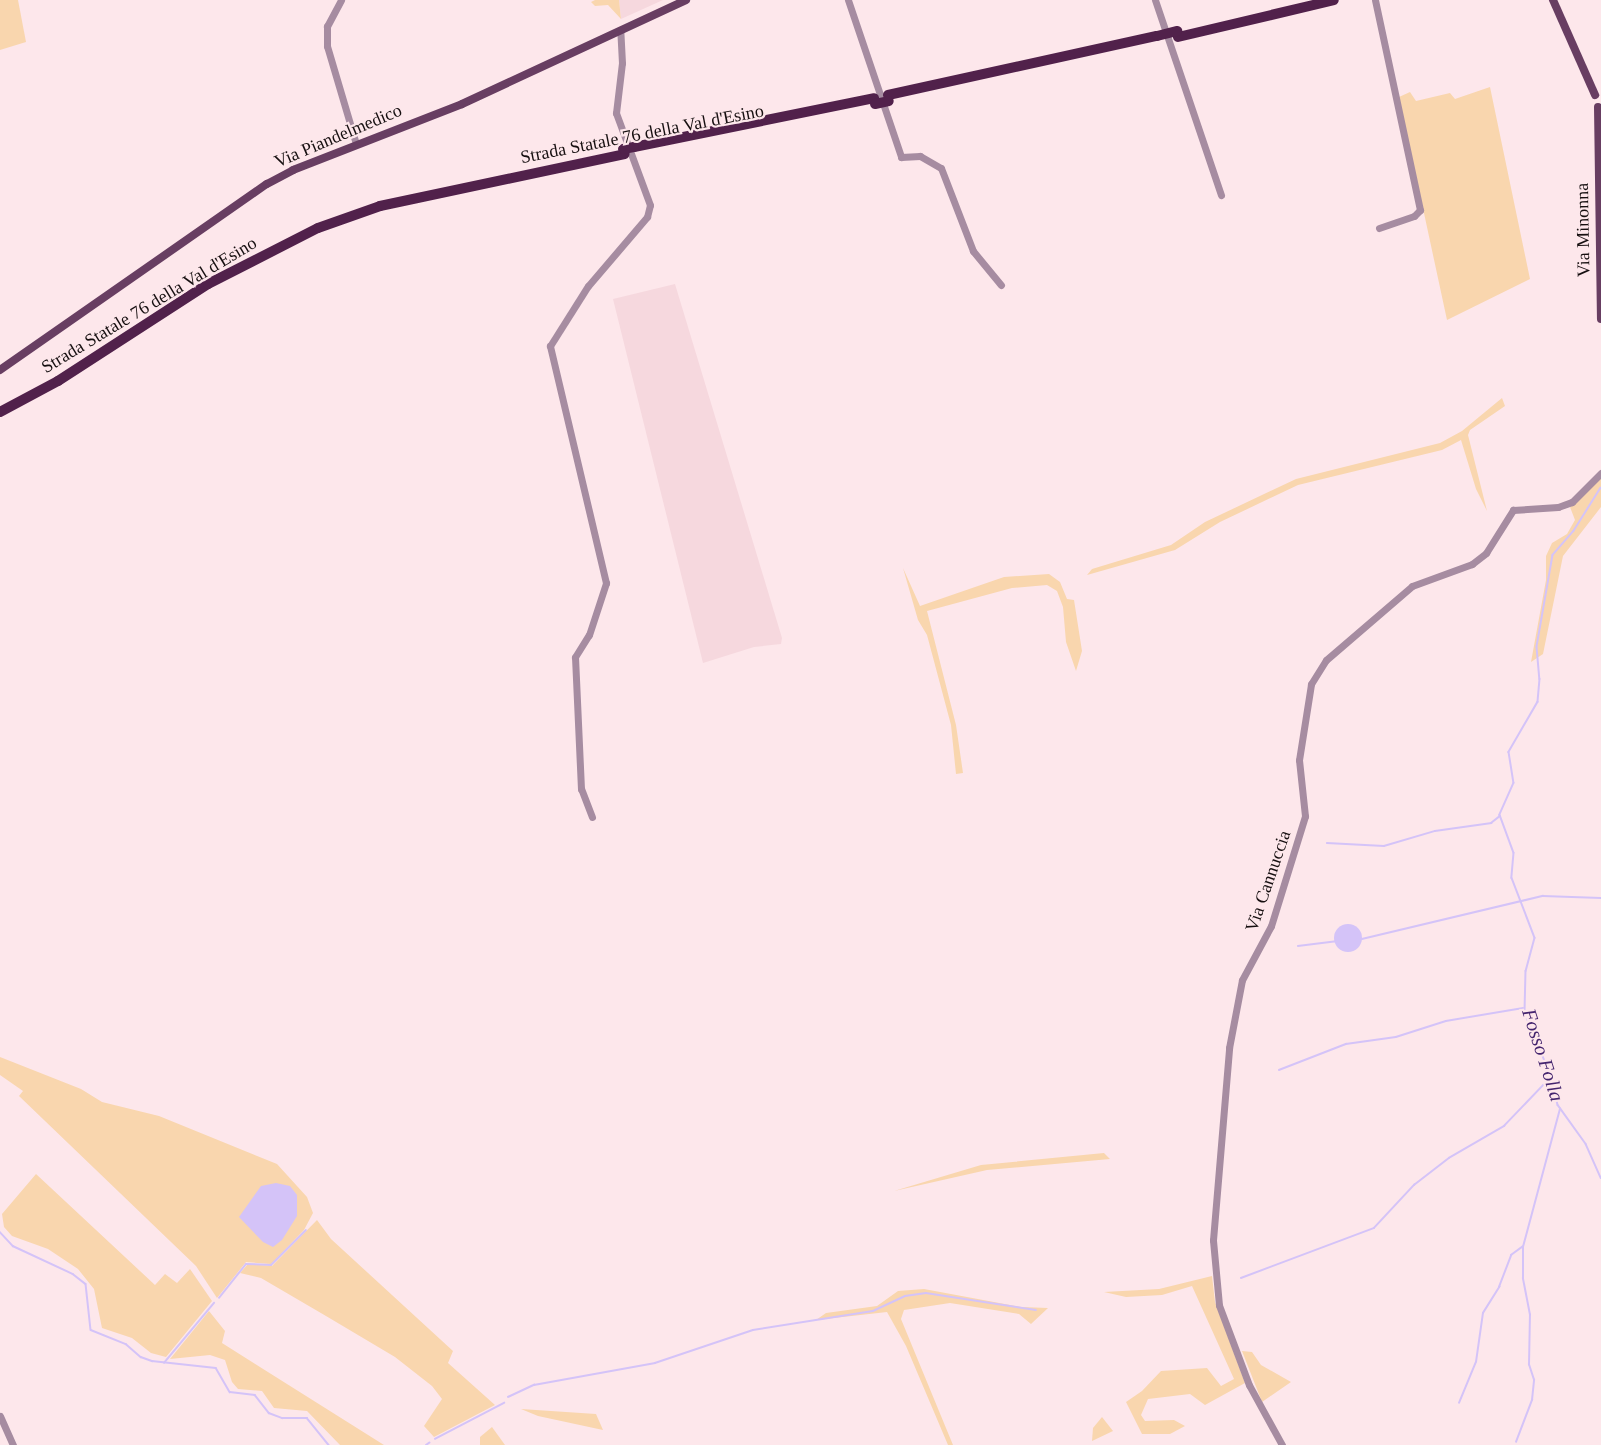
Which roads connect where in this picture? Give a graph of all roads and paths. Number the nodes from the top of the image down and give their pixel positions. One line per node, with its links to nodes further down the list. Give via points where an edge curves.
1 (341, 0): 14 (street, via 327,26 327,46)
2 (686, 0): 9 (main road, Via Piandelmedico)
3 (848, 0): 18 (street, via 901,157 920,156 934,160 941,168 973,251)
4 (1155, 0): 16 (street)
5 (1307, 0): 10 (highway, Strada Statale 76 della Val d'Esino)
6 (1334, 0): 10 (highway, Strada Statale 76 della Val d'Esino)
7 (1375, 0): 17 (street, via 1420,210 1414,216)
8 (1553, 0): 11 (main road, via 1589,81)
9 (620, 30): 14 (main road, Via Piandelmedico, via 462,104); 24 (street, via 622,63 616,113 650,206 646,217 588,286 550,346 606,583 588,635 575,657 581,789)
10 (1177, 34): 15 (highway, Strada Statale 76 della Val d'Esino, bridge)
11 (1599, 90): 12 (main road, Via Minonna)
12 (1600, 108): 13 (main road, Via Minonna)
13 (1600, 139): 19 (main road, Via Minonna)
14 (356, 144): 20 (main road, Via Piandelmedico, via 267,184)
15 (629, 150): 21 (highway, Strada Statale 76 della Val d'Esino, via 379,201 316,222 205,278 56,375); 22 (highway, Strada Statale 76 della Val d'Esino, via 380,206 318,228 208,284 58,381)
16 (1221, 195)
17 (1379, 228)
18 (1001, 285)
19 (1601, 319)
20 (0, 370)
21 (0, 406)
22 (0, 412)
23 (1601, 473): 27 (street, Via Cannuccia, via 1572,502 1558,507 1513,510 1486,553 1472,564 1412,586 1326,660 1311,684 1299,760 1305,816 1275,916 1242,980 1229,1048 1213,1240 1219,1305 1249,1385)
24 (592, 818)
25 (0, 1416): 26 (street)
26 (13, 1445)
27 (1282, 1445)

